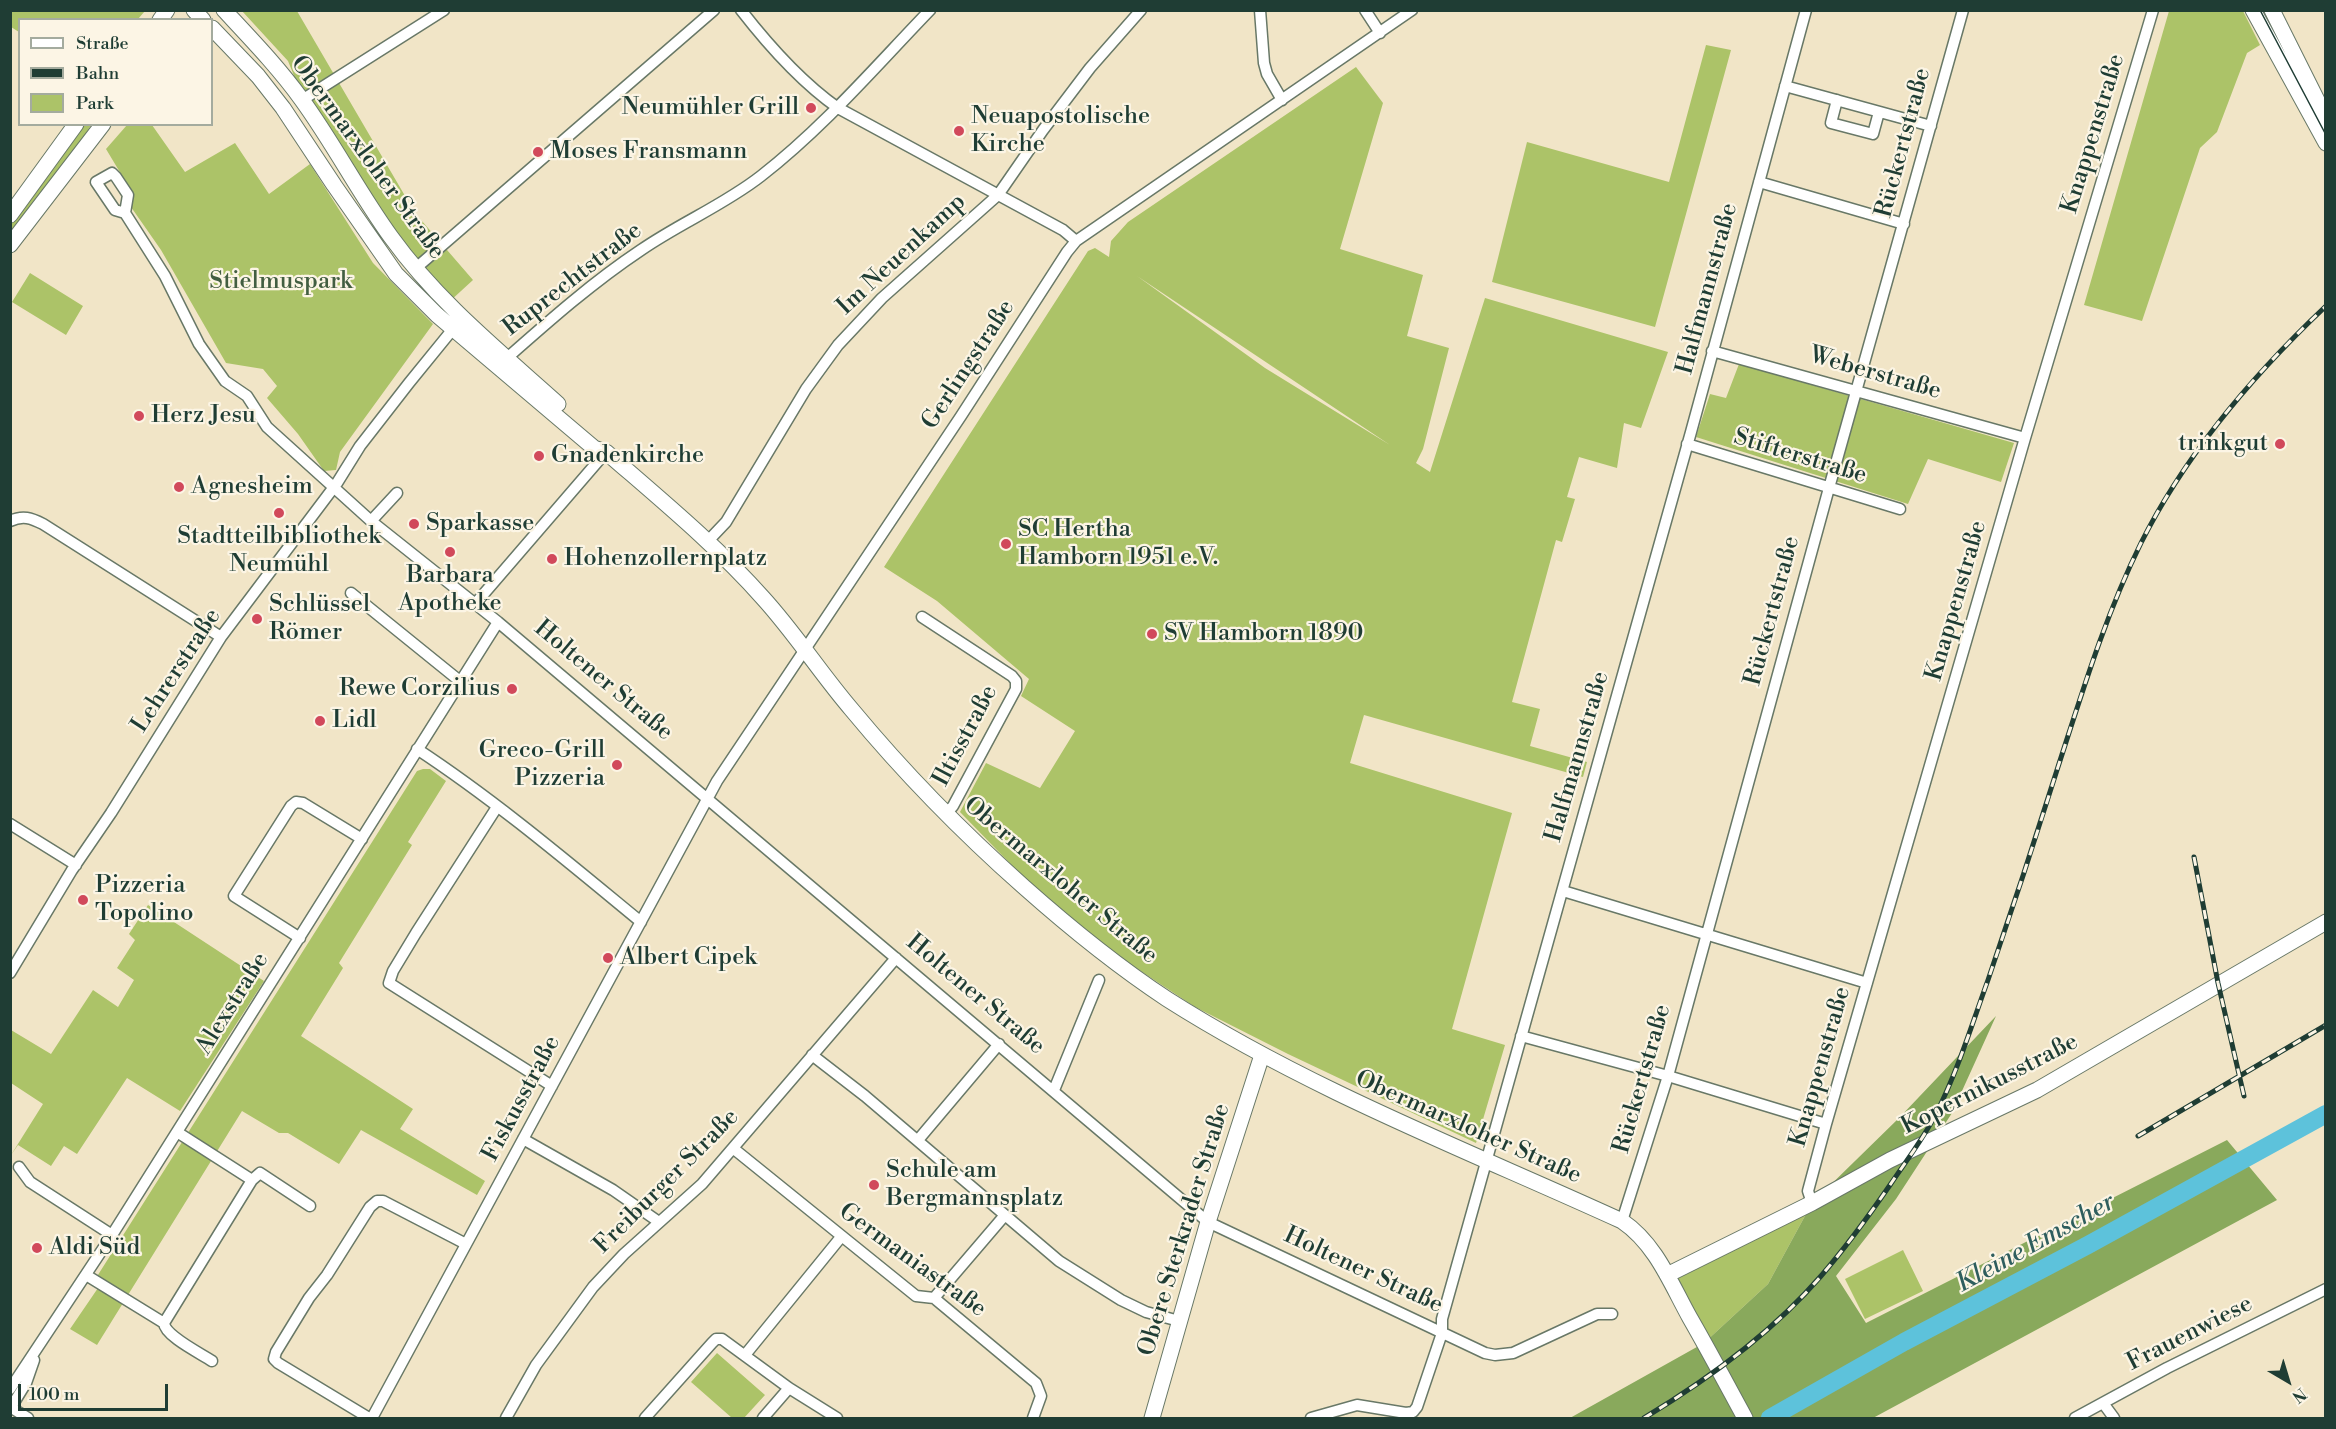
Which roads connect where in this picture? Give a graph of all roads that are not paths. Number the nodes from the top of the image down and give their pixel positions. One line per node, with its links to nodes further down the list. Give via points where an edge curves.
1 (224, 10): 18 (street, Obermarxloher Straße)
2 (444, 10): 18 (street)
3 (714, 10): 35 (street)
4 (741, 10): 21 (street, via 775,51)
5 (930, 10): 21 (street, Ruprechtstraße)
6 (1141, 10): 29 (street, Im Neuenkamp, via 1090,68)
7 (1260, 10): 19 (street, via 1264,63)
8 (1365, 10): 16 (street)
9 (1412, 10): 16 (street, Gerlingstraße)
10 (1806, 10): 17 (street, Halfmannstraße)
11 (1963, 10): 26 (street, Rückertstraße)
12 (2153, 10): 40 (street, Knappenstraße)
13 (2253, 10): 27 (street)
14 (2272, 10): 23 (street)
15 (213, 29): 36 (street, Obermarxloher Straße, via 283,108 396,274)
16 (1380, 33): 19 (street, Gerlingstraße)
17 (1785, 86): 20 (street); 28 (street, Halfmannstraße)
18 (302, 100): 35 (street, Obermarxloher Straße)
19 (1282, 100): 33 (street, Gerlingstraße)
20 (1837, 100): 22 (street); 22 (street, via 1831,123 1873,134)
21 (838, 108): 29 (street); 38 (street, Ruprechtstraße, via 759,178 641,250 555,315)
22 (1879, 112): 26 (street)
23 (2325, 118)
24 (75, 126): 31 (street)
25 (101, 126): 34 (street)
26 (1931, 126): 32 (street, Rückertstraße)
27 (2325, 143)
28 (1759, 182): 32 (street); 37 (street, Halfmannstraße)
29 (998, 195): 33 (street); 49 (street, Im Neuenkamp, via 882,298 838,345 806,389 726,522)
30 (125, 213): 43 (street, Holtener Straße, via 165,276 199,344 225,381 247,396 267,427)
31 (10, 215)
32 (1904, 224): 39 (street, Rückertstraße)
33 (1076, 241): 55 (street, Gerlingstraße)
34 (10, 245)
35 (416, 268): 36 (street, Obermarxloher Straße)
36 (458, 324): 38 (street, Obermarxloher Straße); 42 (street, Obermarxloher Straße, via 594,448); 43 (street, Lehrerstraße, via 366,439)
37 (1712, 351): 39 (street, Weberstraße); 41 (street, Halfmannstraße)
38 (507, 358): 42 (street, Obermarxloher Straße, via 601,442)
39 (1858, 390): 40 (street, Weberstraße); 44 (street, Rückertstraße)
40 (2025, 438): 72 (street, Knappenstraße)
41 (1687, 444): 44 (street, Stifterstraße); 64 (street, Halfmannstraße)
42 (606, 452): 49 (street, Obermarxloher Straße); 51 (street)
43 (333, 487): 48 (street, Holtener Straße); 54 (street, Lehrerstraße)
44 (1829, 488): 46 (street, Stifterstraße); 67 (street, Rückertstraße)
45 (397, 493): 48 (street)
46 (1900, 509)
47 (10, 521): 54 (street, via 31,517)
48 (371, 521): 51 (street, Holtener Straße)
49 (707, 542): 55 (street, Obermarxloher Straße, via 764,598)
50 (351, 593): 56 (street)
51 (475, 604): 53 (street, Holtener Straße)
52 (922, 617): 60 (street, Iltisstraße, via 1016,681 1016,689)
53 (498, 622): 56 (street, Alexstraße); 58 (street, Holtener Straße)
54 (221, 637): 63 (street, Lehrerstraße)
55 (804, 650): 58 (street, Gerlingstraße); 60 (street, Obermarxloher Straße, via 892,757)
56 (461, 682): 57 (street, Alexstraße)
57 (417, 749): 59 (street); 62 (street, Alexstraße)
58 (707, 798): 65 (street, Fiskusstraße); 69 (street, Holtener Straße)
59 (497, 807): 65 (street); 78 (street, via 416,933 389,983)
60 (946, 814): 76 (street, Obermarxloher Straße, via 1024,887 1109,958)
61 (10, 824): 63 (street)
62 (362, 838): 68 (street, Alexstraße); 68 (street, via 296,802 234,896)
63 (76, 865): 70 (street, Lehrerstraße)
64 (1563, 891): 67 (street); 73 (street, Halfmannstraße)
65 (641, 922): 78 (street, Fiskusstraße)
66 (2325, 922): 88 (street, Kopernikusstraße, via 2037,1090 1890,1160)
67 (1707, 933): 72 (street); 77 (street, Rückertstraße)
68 (300, 938): 81 (street, Alexstraße)
69 (896, 958): 74 (street, Holtener Straße); 75 (street, Freiburger Straße)
70 (10, 973)
71 (1099, 980): 79 (street)
72 (1867, 983): 80 (street, Knappenstraße)
73 (1521, 1036): 77 (street); 85 (street, Halfmannstraße)
74 (999, 1044): 79 (street, Holtener Straße); 83 (street)
75 (812, 1055): 83 (street); 84 (street, Freiburger Straße)
76 (1262, 1055): 85 (street, Obermarxloher Straße, via 1336,1093); 93 (street, Obere Sterkrader Straße)
77 (1668, 1076): 80 (street); 91 (street, Rückertstraße)
78 (552, 1086): 82 (street, Fiskusstraße)
79 (1054, 1090): 93 (street, Holtener Straße)
80 (1826, 1124): 88 (street, Knappenstraße, via 1808,1191)
81 (177, 1132): 87 (street); 94 (street, Alexstraße)
82 (523, 1139): 92 (street, via 613,1190); 96 (street, Fiskusstraße)
83 (918, 1140): 90 (street)
84 (734, 1149): 92 (street, Freiburger Straße); 95 (street, Germaniastraße)
85 (1485, 1159): 91 (street, Obermarxloher Straße); 104 (street, Halfmannstraße, via 1442,1319)
86 (20, 1167): 94 (street, via 30,1182)
87 (252, 1180): 89 (street, via 260,1173); 103 (street)
88 (1812, 1203): 98 (street, Kopernikusstraße)
89 (310, 1206)
90 (1005, 1215): 100 (street); 102 (street, via 1090,1282 1146,1312)
91 (1623, 1221): 98 (street, Obermarxloher Straße, via 1647,1243)
92 (659, 1222): 115 (street, Freiburger Straße, via 593,1287 542,1358)
93 (1208, 1222): 102 (street, Obere Sterkrader Straße); 104 (street, Holtener Straße)
94 (112, 1235): 97 (street, Alexstraße)
95 (841, 1237): 100 (street, Germaniastraße, via 916,1296); 106 (street)
96 (466, 1244): 114 (street, Fiskusstraße); 114 (street, via 384,1201 376,1201 276,1352 274,1359 278,1364)
97 (86, 1275): 103 (street); 105 (street, Alexstraße)
98 (1667, 1275): 122 (street)
99 (2325, 1289): 110 (street, Frauenwiese)
100 (934, 1298): 119 (street, Germaniastraße, via 1036,1383 1041,1396)
101 (1612, 1314): 104 (street, Holtener Straße, via 1597,1314 1504,1354 1485,1353)
102 (1179, 1321): 120 (street, Obere Sterkrader Straße)
103 (164, 1323): 107 (street, via 170,1334)
104 (1442, 1333): 112 (street, Halfmannstraße, via 1413,1412 1357,1405)
105 (38, 1348): 109 (street, Alexstraße); 111 (street, Alexstraße, via 26,1383)
106 (745, 1355): 108 (street); 116 (street, via 716,1339)
107 (212, 1361)
108 (789, 1388): 117 (street); 118 (street)
109 (10, 1389)
110 (2103, 1403): 123 (street, Frauenwiese); 124 (street)
111 (11, 1408): 113 (street)
112 (1341, 1414): 121 (street, Halfmannstraße)
113 (28, 1419)
114 (370, 1419)
115 (506, 1419)
116 (645, 1419)
117 (763, 1419)
118 (837, 1419)
119 (1033, 1419)
120 (1152, 1419)
121 (1311, 1419)
122 (1745, 1419)
123 (2076, 1419)
124 (2114, 1419)

